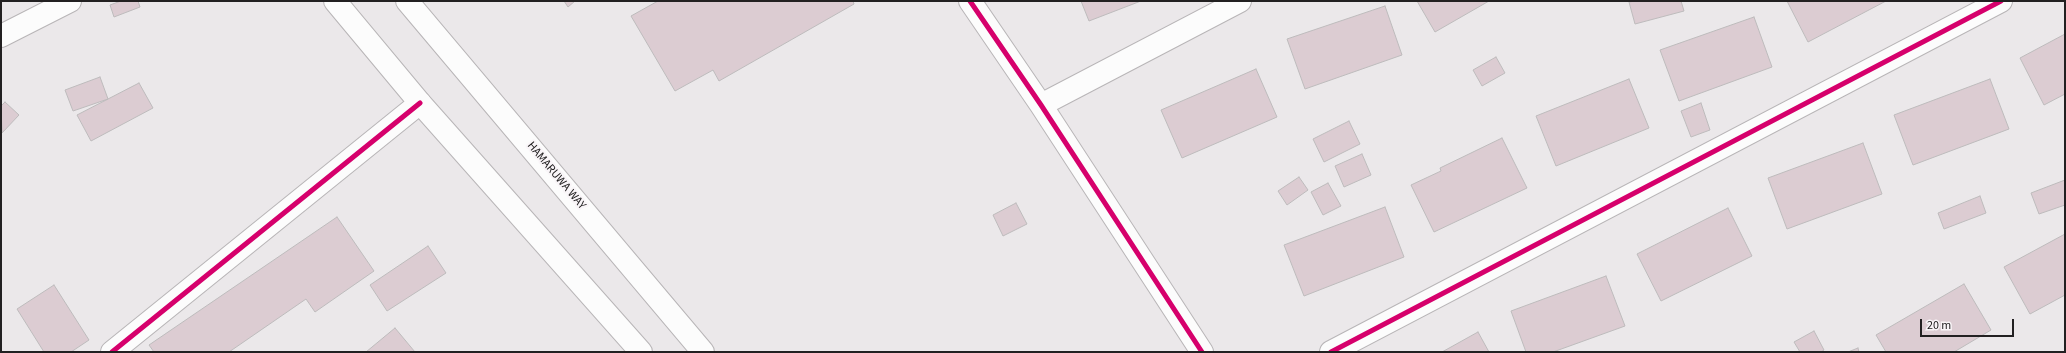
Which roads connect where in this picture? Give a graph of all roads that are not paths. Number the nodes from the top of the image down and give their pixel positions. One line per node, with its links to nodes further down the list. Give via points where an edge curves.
1 (70, 1): 7 (street)
2 (336, 1): 8 (street)
3 (407, 1): 12 (street, HAMARUWA WAY)
4 (970, 1): 9 (street)
5 (1240, 1): 9 (street)
6 (2002, 1): 14 (street)
7 (1, 36)
8 (420, 103): 10 (street); 11 (street)
9 (1041, 105): 13 (street)
10 (112, 352)
11 (641, 352)
12 (703, 352)
13 (1202, 352)
14 (1332, 352)

